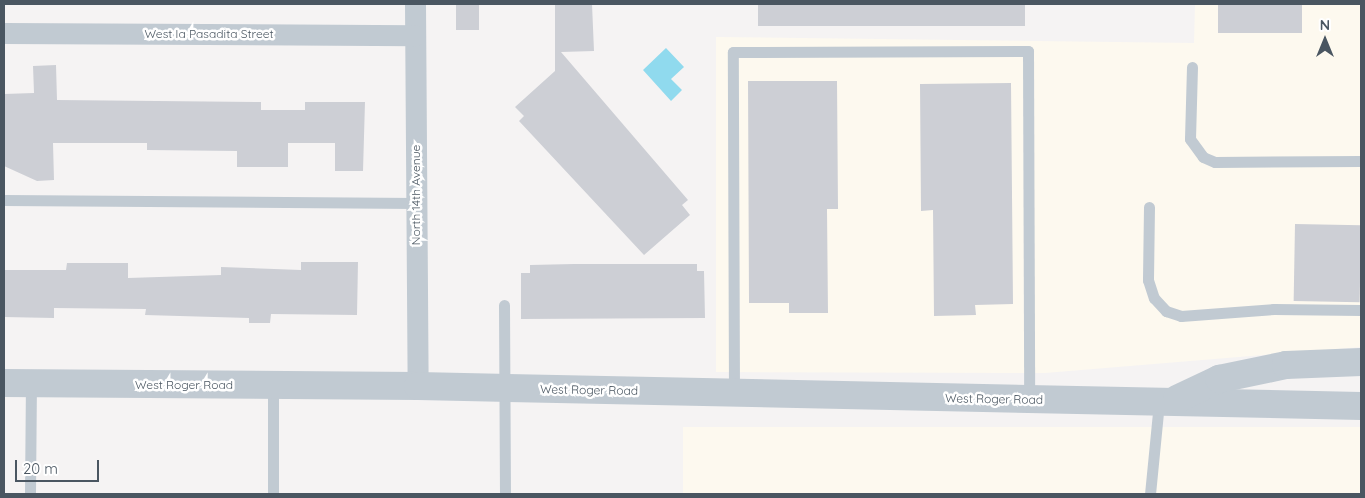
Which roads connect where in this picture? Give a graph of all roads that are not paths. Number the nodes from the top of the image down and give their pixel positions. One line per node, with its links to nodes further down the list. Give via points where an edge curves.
1 (415, 4): 3 (street, North 14th Avenue)
2 (4, 33): 3 (street, West la Pasadita Street)
3 (415, 35): 7 (street, North 14th Avenue)
4 (1192, 68): 5 (lane, via 1190,139 1203,157 1215,162)
5 (1361, 161)
6 (4, 200): 7 (lane)
7 (416, 203): 15 (street, North 14th Avenue)
8 (1149, 207): 10 (lane, via 1148,280 1154,298 1166,310 1181,316 1274,309)
9 (504, 305): 16 (lane)
10 (1361, 310)
11 (1361, 362): 19 (street, West Roger Road, via 1286,365 1218,378)
12 (4, 383): 13 (street, West Roger Road)
13 (31, 384): 14 (street, West Roger Road); 21 (lane)
14 (273, 386): 15 (street, West Roger Road); 22 (lane)
15 (418, 386): 16 (street, West Roger Road)
16 (504, 388): 17 (street, West Roger Road); 23 (lane)
17 (734, 393): 18 (street, West Roger Road); 18 (lane, via 733,52 1028,51)
18 (1029, 400): 19 (street, West Roger Road)
19 (1166, 401): 20 (street, West Roger Road); 24 (lane)
20 (1361, 406)
21 (30, 494)
22 (273, 494)
23 (505, 494)
24 (1150, 494)

